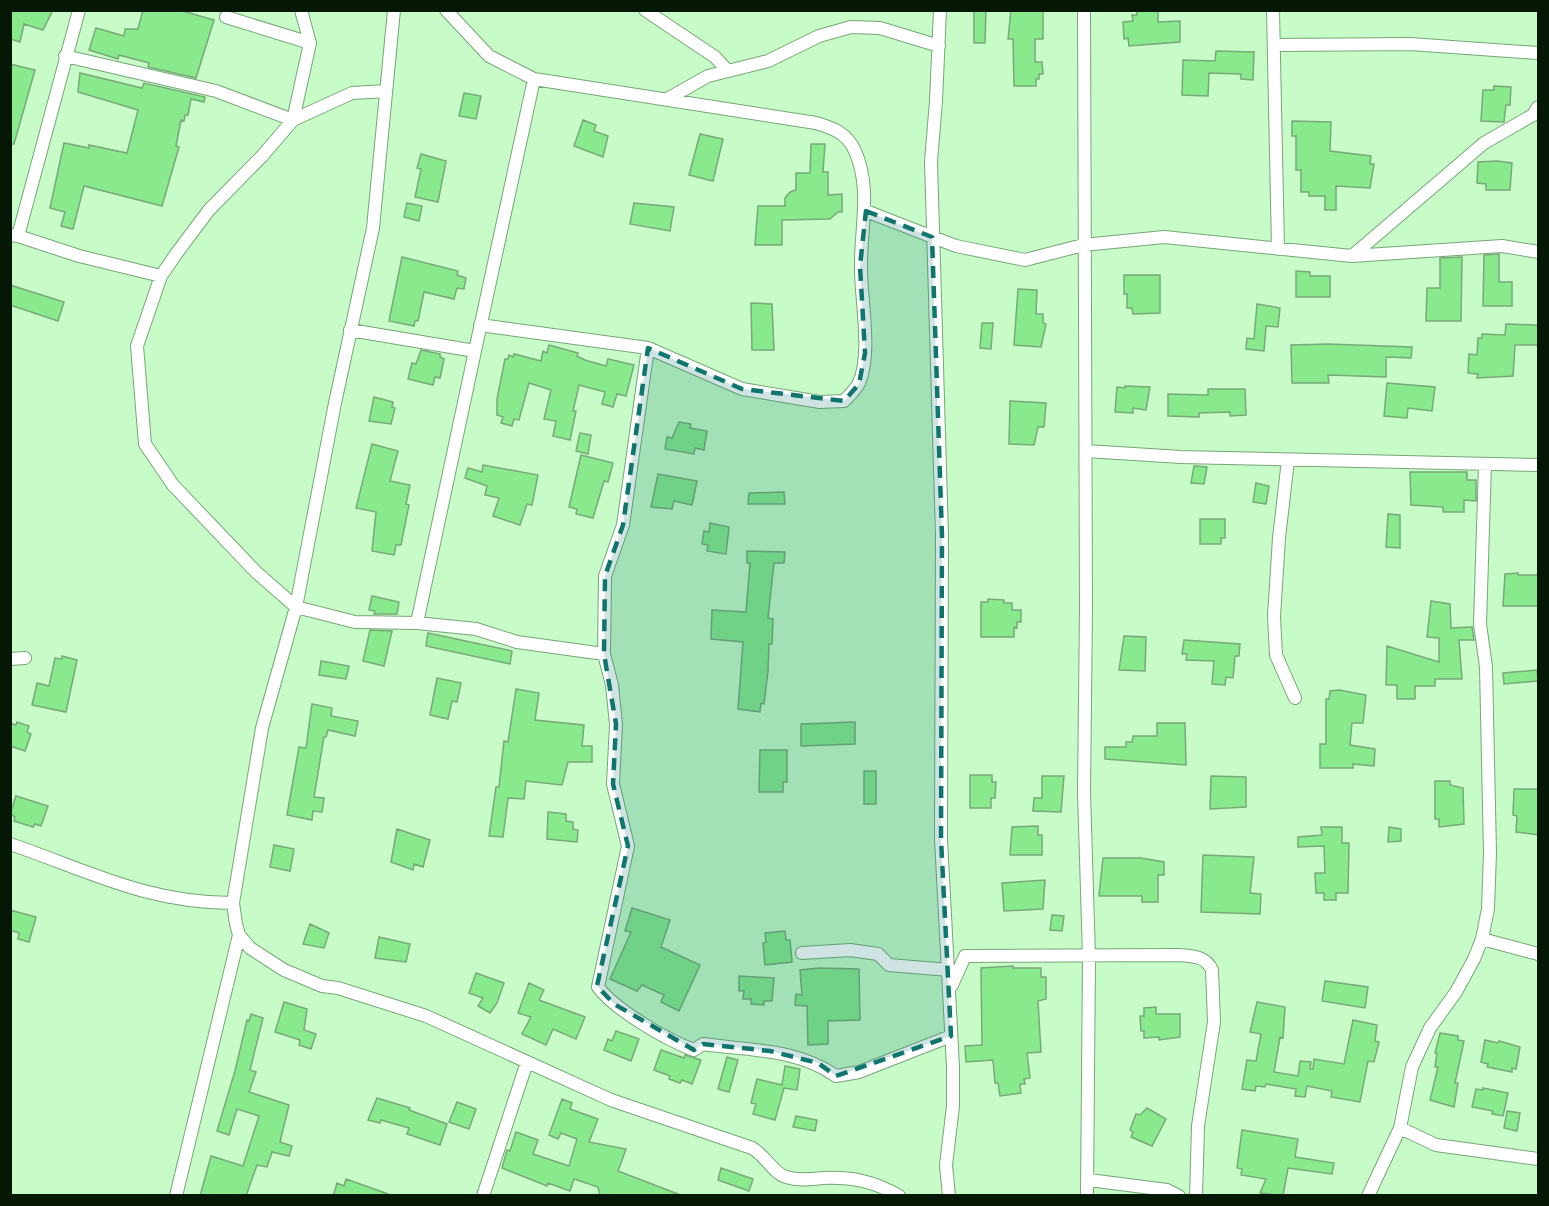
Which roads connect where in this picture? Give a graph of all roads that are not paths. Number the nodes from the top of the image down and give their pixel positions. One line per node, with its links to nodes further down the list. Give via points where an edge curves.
1 (79, 10): 14 (street)
2 (301, 10): 10 (street)
3 (394, 10): 17 (street)
4 (446, 10): 16 (street, via 489,56)
5 (645, 10): 15 (street)
6 (940, 10): 12 (street)
7 (1084, 10): 24 (street)
8 (1273, 10): 11 (street)
9 (226, 17): 10 (street)
10 (310, 43): 20 (street)
11 (1275, 45): 13 (street, via 1410,44); 25 (street)
12 (939, 46): 15 (street, via 880,28 851,27 819,36 768,61); 23 (street, via 931,161)
13 (1539, 53)
14 (65, 56): 20 (street, via 216,91); 22 (street)
15 (728, 70): 18 (street, via 708,76)
16 (534, 79): 18 (street); 29 (street)
17 (386, 91): 20 (street, via 352,93); 30 (street, via 373,228)
18 (667, 99): 21 (street, via 834,129 847,137 855,151)
19 (1539, 106): 27 (street, via 1533,115 1484,143)
20 (293, 120): 28 (street, via 208,210)
21 (866, 211): 23 (street); 31 (street, via 860,266 865,353 859,384 844,401 820,402 742,389)
22 (14, 235): 28 (street)
23 (932, 237): 24 (street, via 1025,260); 50 (street, via 942,536 941,839)
24 (1083, 245): 25 (street, via 1164,237); 33 (street)
25 (1278, 249): 27 (street)
26 (1539, 252): 27 (street, via 1502,246)
27 (1352, 256)
28 (161, 276): 37 (street, via 136,346 145,444 173,485 256,572)
29 (480, 325): 31 (street); 32 (street)
30 (350, 330): 32 (street); 37 (street)
31 (648, 348): 39 (street, via 623,525 604,576)
32 (475, 351): 38 (street)
33 (1086, 450): 34 (street); 49 (street, via 1084,792)
34 (1288, 460): 35 (street); 42 (street, via 1274,616 1276,655)
35 (1485, 464): 36 (street); 46 (street, via 1480,624 1486,667 1490,853 1488,909)
36 (1539, 465)
37 (296, 607): 38 (street, via 355,621); 44 (street, via 262,728)
38 (417, 623): 39 (street, via 476,629 517,642)
39 (604, 654): 52 (street, via 612,685 615,724 613,784 628,846 598,982 604,995 666,1038 694,1050 703,1044 770,1051 818,1063 836,1076 859,1072)
40 (25, 658): 41 (street)
41 (10, 659)
42 (1295, 699)
43 (10, 844): 44 (street, via 157,897)
44 (233, 903): 45 (street)
45 (239, 935): 53 (street, via 250,948 284,970 322,986 426,1016); 58 (street)
46 (1482, 939): 48 (street); 54 (street, via 1466,975 1430,1028 1412,1067)
47 (802, 953): 50 (street, via 850,950 878,954 889,965)
48 (1539, 954)
49 (1089, 957): 51 (street, via 964,956); 56 (street); 64 (street, via 1185,956 1203,959 1210,966 1214,1023 1198,1126)
50 (949, 970): 51 (street)
51 (950, 989): 52 (street)
52 (951, 1036): 61 (street, via 953,1106 946,1165)
53 (527, 1062): 59 (street); 60 (street, via 611,1100 752,1148 783,1176 860,1179)
54 (1400, 1128): 55 (street, via 1436,1144); 57 (street)
55 (1539, 1159)
56 (1089, 1180): 62 (street); 63 (street, via 1167,1190)
57 (1371, 1194)
58 (176, 1196)
59 (483, 1196)
60 (899, 1196)
61 (949, 1196)
62 (1088, 1196)
63 (1179, 1196)
64 (1196, 1196)

